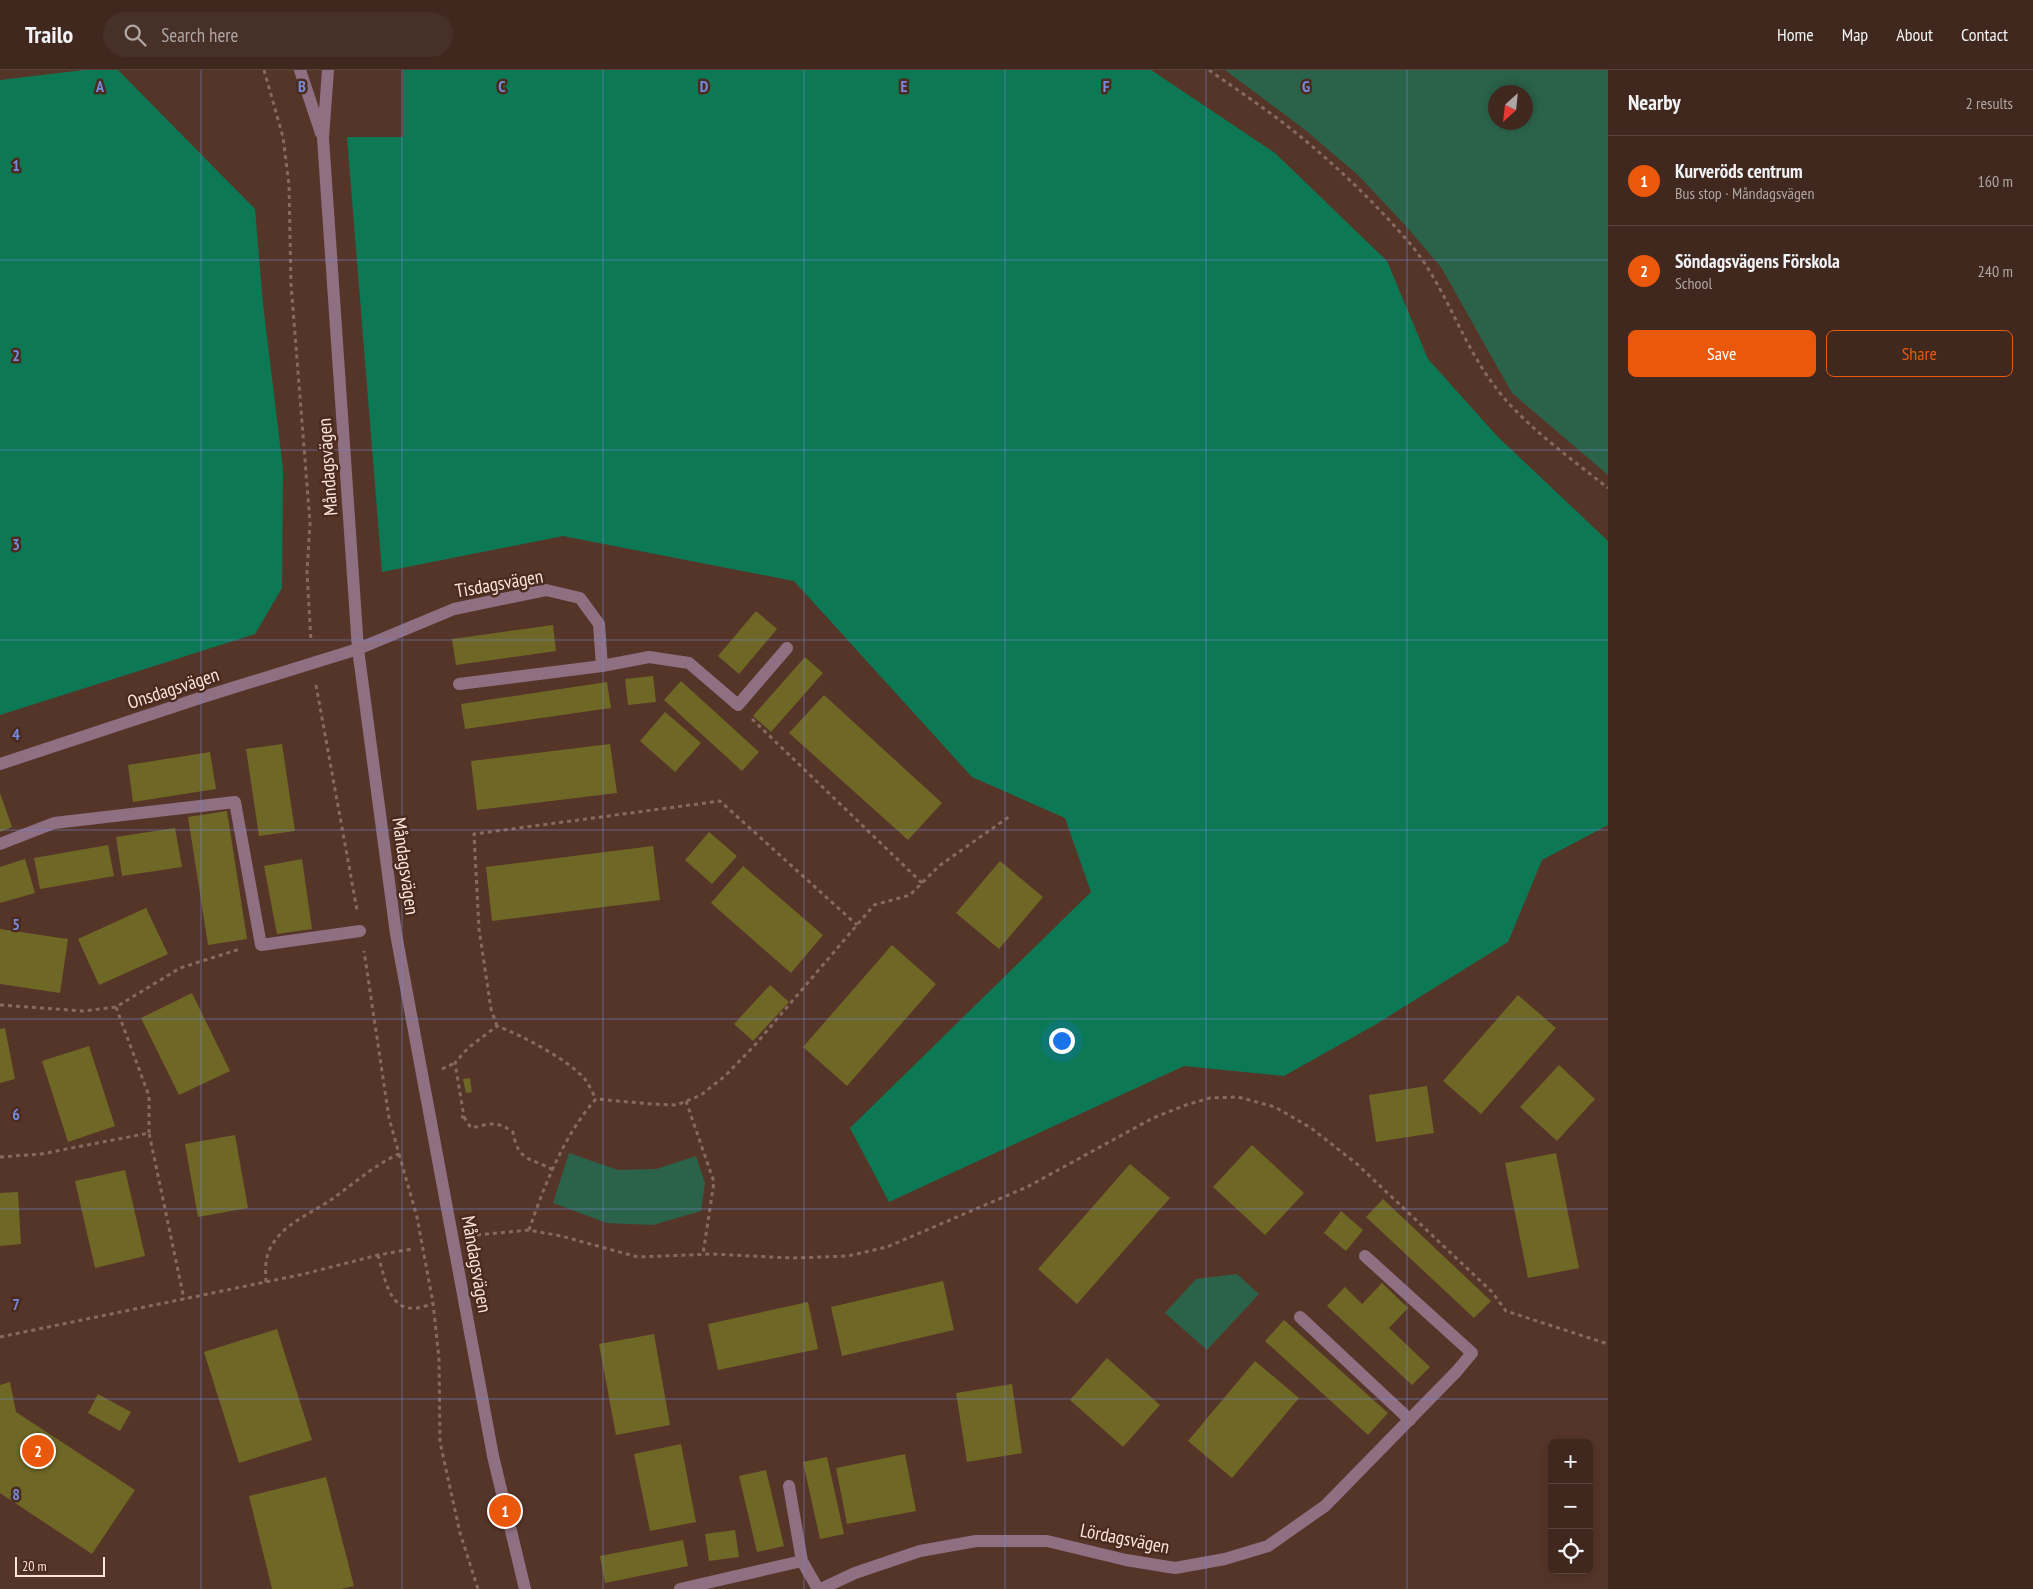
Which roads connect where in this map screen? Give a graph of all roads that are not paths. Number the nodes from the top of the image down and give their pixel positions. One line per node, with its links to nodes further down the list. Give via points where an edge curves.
1 (300, 70): 3 (street, Måndagsvägen)
2 (328, 70): 3 (street, Måndagsvägen)
3 (323, 138): 5 (street, Måndagsvägen)
4 (787, 648): 6 (street, via 738,705 689,662 649,657)
5 (358, 649): 6 (street, Tisdagsvägen, via 454,609 546,590 580,598 599,624); 8 (street, Onsdagsvägen); 16 (street, Måndagsvägen, via 396,934 493,1456)
6 (602, 666): 7 (street)
7 (459, 684)
8 (0, 764)
9 (0, 844): 10 (street, via 54,823 235,802 260,945)
10 (360, 931)
11 (1365, 1256): 13 (street, Lördagsvägen, via 1472,1353)
12 (1300, 1317): 13 (street)
13 (1410, 1420): 18 (street, Lördagsvägen, via 1326,1506 1268,1546 1225,1559 1175,1568 1047,1541 976,1541 920,1551 855,1573)
14 (789, 1486): 15 (street)
15 (802, 1561): 17 (street); 18 (street)
16 (525, 1589)
17 (680, 1589)
18 (820, 1589)

